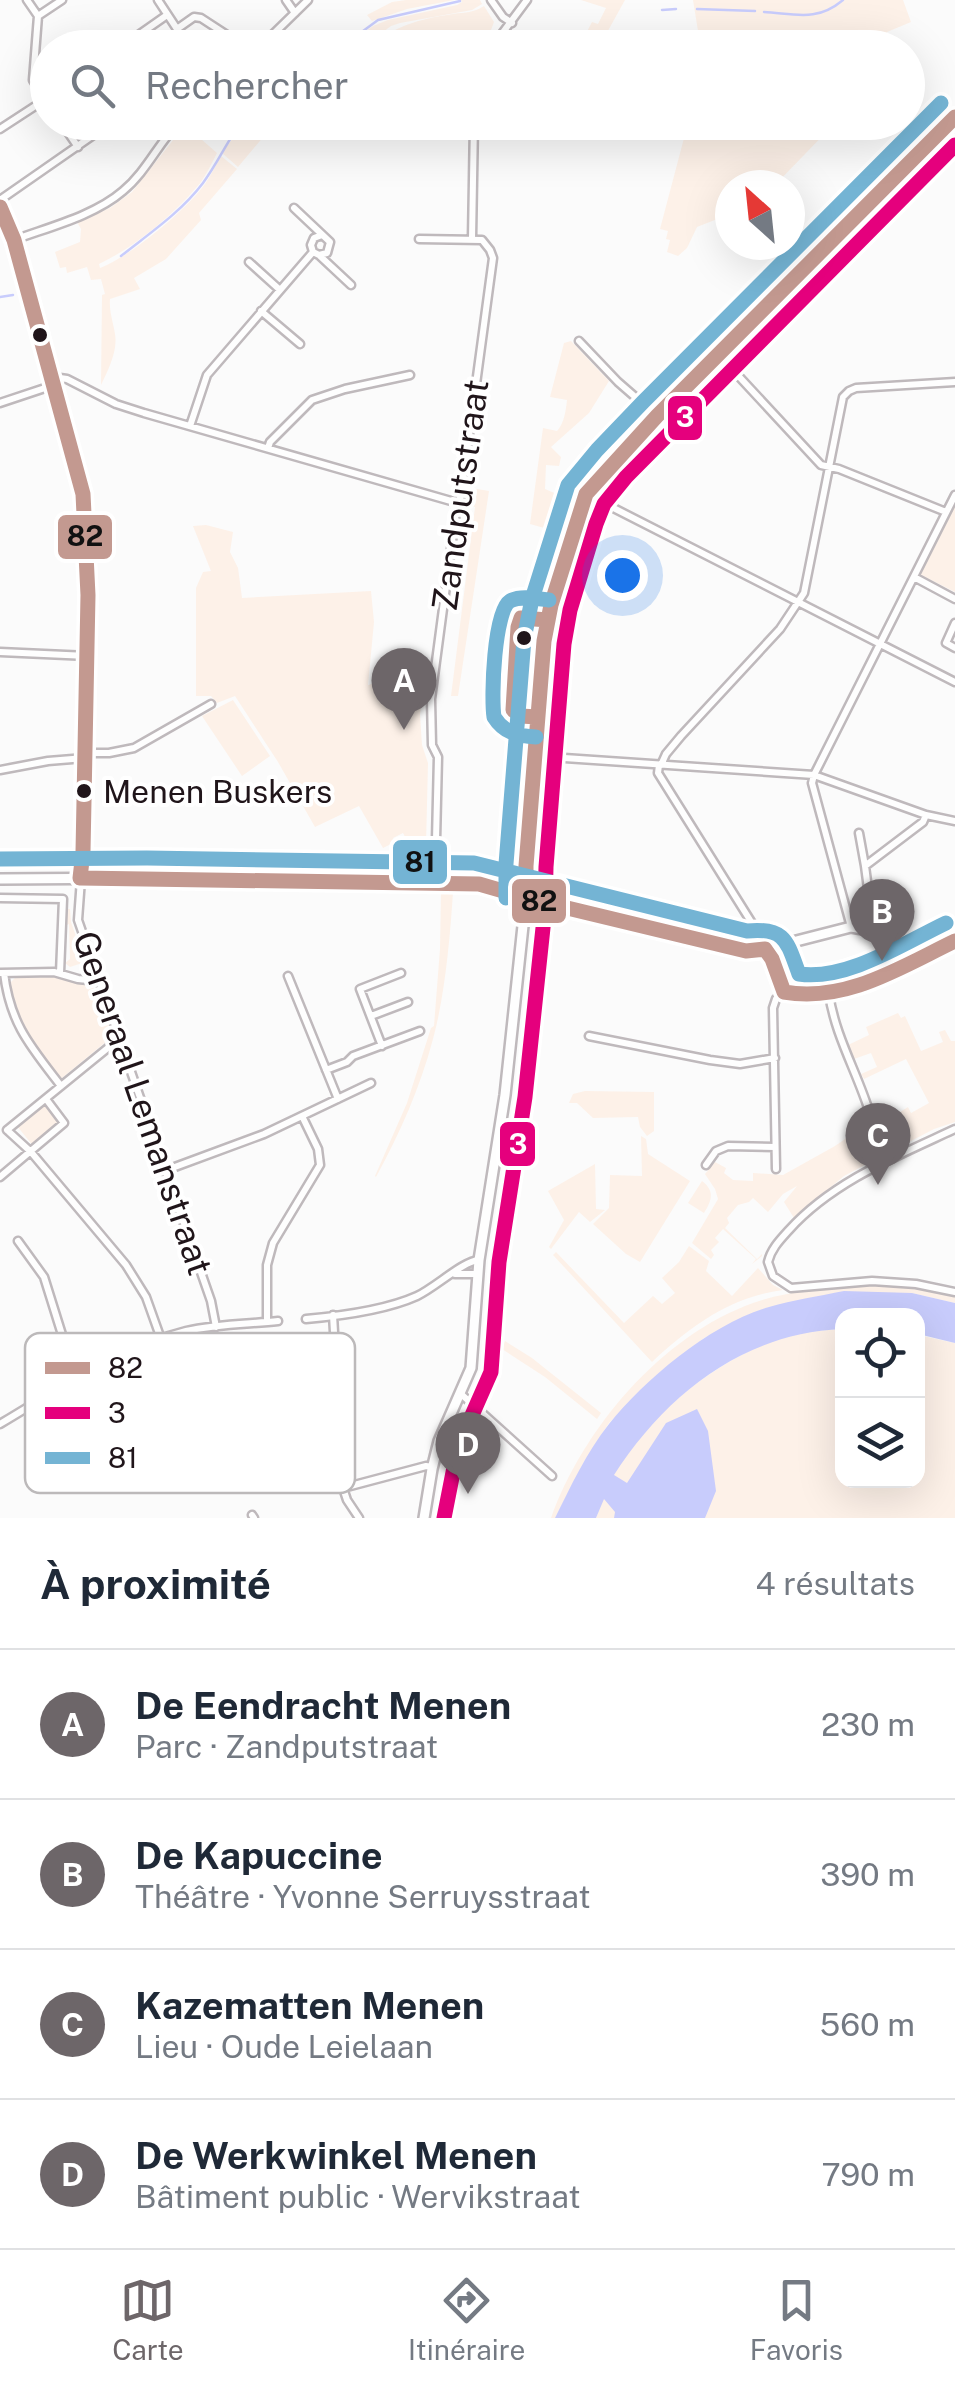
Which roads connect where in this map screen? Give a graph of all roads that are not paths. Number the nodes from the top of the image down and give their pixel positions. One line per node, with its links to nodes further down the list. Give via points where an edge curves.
1 (27, 0): 10 (street)
2 (62, 0): 10 (street)
3 (158, 0): 9 (street)
4 (286, 0): 8 (street)
5 (308, 0): 8 (street)
6 (491, 0): 11 (street)
7 (527, 0): 11 (street)
8 (295, 13): 15 (street)
9 (167, 15): 13 (street); 14 (street, via 178,29 201,18)
10 (38, 16): 12 (street)
11 (512, 23): 16 (street)
12 (37, 30)
13 (146, 30)
14 (219, 30)
15 (278, 30)
16 (506, 30)
17 (30, 111): 19 (street)
18 (955, 116): 33 (street)
19 (0, 129)
20 (73, 140): 24 (street)
21 (88, 140): 24 (street)
22 (163, 140): 29 (street, via 123,192)
23 (474, 140): 28 (street, Zandputstraat)
24 (78, 147): 25 (street)
25 (0, 204): 29 (street, Generaal Lemanstraat)
26 (294, 208): 27 (street)
27 (322, 235): 32 (street, via 312,241); 32 (street, via 331,246)
28 (472, 238): 30 (street); 51 (street, Zandputstraat, via 482,240 493,258)
29 (14, 240): 43 (street, Generaal Lemanstraat)
30 (419, 240)
31 (805, 250): 33 (street)
32 (316, 254): 35 (street); 36 (street)
33 (813, 258): 40 (street)
34 (249, 262): 36 (street)
35 (351, 285)
36 (280, 290): 37 (street)
37 (261, 311): 39 (street); 46 (street, via 207,375)
38 (579, 341): 45 (street)
39 (300, 344)
40 (718, 354): 45 (street); 48 (street)
41 (410, 375): 47 (street, via 312,400)
42 (955, 382): 48 (street, via 849,390)
43 (53, 383): 44 (street); 46 (street, via 67,380 116,404); 60 (street, Generaal Lemanstraat, via 86,517)
44 (0, 403)
45 (657, 416): 49 (street)
46 (190, 426): 47 (street)
47 (268, 448): 51 (street)
48 (830, 466): 52 (street); 55 (street)
49 (586, 494): 55 (street); 64 (street, via 548,620)
50 (955, 495): 52 (street)
51 (458, 503): 75 (street, Zandputstraat, via 431,698 438,757)
52 (946, 512): 53 (street)
53 (914, 578): 54 (street); 57 (street)
54 (955, 598)
55 (798, 603): 57 (street); 65 (street)
56 (955, 623): 58 (street, via 946,643)
57 (880, 645): 61 (street); 67 (street)
58 (955, 648)
59 (0, 652): 60 (street)
60 (88, 656): 63 (street, Generaal Lemanstraat)
61 (955, 682)
62 (211, 704): 63 (street, via 134,748)
63 (85, 755): 66 (street); 73 (street, Generaal Lemanstraat)
64 (535, 756): 65 (street); 71 (street)
65 (660, 765): 67 (street); 83 (street, via 658,773)
66 (0, 770)
67 (814, 775): 68 (street); 79 (street)
68 (926, 816): 69 (street); 72 (street)
69 (955, 821)
70 (859, 833): 72 (street)
71 (526, 866): 76 (street); 78 (street)
72 (864, 866): 80 (street)
73 (80, 878): 74 (street); 75 (street); 90 (street, Generaal Lemanstraat, via 78,920)
74 (0, 880)
75 (436, 882): 76 (street)
76 (493, 887): 78 (street)
77 (0, 898): 87 (street, Generaal Lemanstraat, via 63,899)
78 (526, 898): 83 (street, via 746,951); 116 (street)
79 (851, 927): 80 (street); 83 (street)
80 (869, 930): 82 (street)
81 (955, 941): 84 (street)
82 (889, 948): 84 (street, via 906,955); 85 (street, via 896,962)
83 (765, 949): 91 (street)
84 (928, 952): 85 (street)
85 (890, 971): 92 (street)
86 (2, 973): 87 (street); 102 (street, via 26,1041)
87 (60, 973): 90 (street)
88 (402, 973): 94 (street, via 360,989)
89 (288, 976): 100 (street)
90 (98, 981): 97 (street, Generaal Lemanstraat)
91 (784, 992): 92 (street); 99 (street, via 773,1008)
92 (829, 994): 105 (street)
93 (408, 1002): 94 (street)
94 (371, 1016): 98 (street)
95 (420, 1031): 98 (street)
96 (588, 1036): 99 (street, via 740,1064)
97 (120, 1038): 102 (street); 113 (street, Generaal Lemanstraat)
98 (382, 1046): 100 (street)
99 (775, 1058): 109 (street)
100 (326, 1070): 104 (street)
101 (371, 1084): 104 (street)
102 (61, 1086): 103 (street)
103 (46, 1099): 107 (street); 110 (street, via 64,1123)
104 (338, 1099): 106 (street)
105 (870, 1114)
106 (302, 1116): 113 (street); 122 (street, via 320,1165 269,1255)
107 (4, 1129): 110 (street)
108 (955, 1129): 119 (street, via 848,1182 804,1213 768,1262 773,1276 791,1288 872,1280)
109 (775, 1147): 111 (street, via 728,1146); 112 (street)
110 (30, 1152): 114 (street); 126 (street, via 126,1264)
111 (706, 1165)
112 (776, 1169)
113 (164, 1171): 124 (street, Generaal Lemanstraat)
114 (0, 1177)
115 (18, 1241): 125 (street, via 44,1276)
116 (479, 1260): 117 (street); 118 (street)
117 (454, 1274): 118 (street); 120 (street, via 401,1302)
118 (478, 1274): 129 (street, via 471,1368)
119 (955, 1292)
120 (333, 1315): 121 (street); 128 (street)
121 (306, 1319)
122 (267, 1322): 123 (street); 124 (street)
123 (278, 1322)
124 (216, 1326): 127 (street)
125 (62, 1333)
126 (159, 1333)
127 (182, 1333)
128 (334, 1333)
129 (461, 1394): 132 (street); 133 (street)
130 (25, 1409): 131 (street)
131 (0, 1424)
132 (432, 1467): 134 (street); 137 (street)
133 (552, 1476)
134 (355, 1485)
135 (345, 1493): 136 (street)
136 (360, 1518)
137 (424, 1518)

